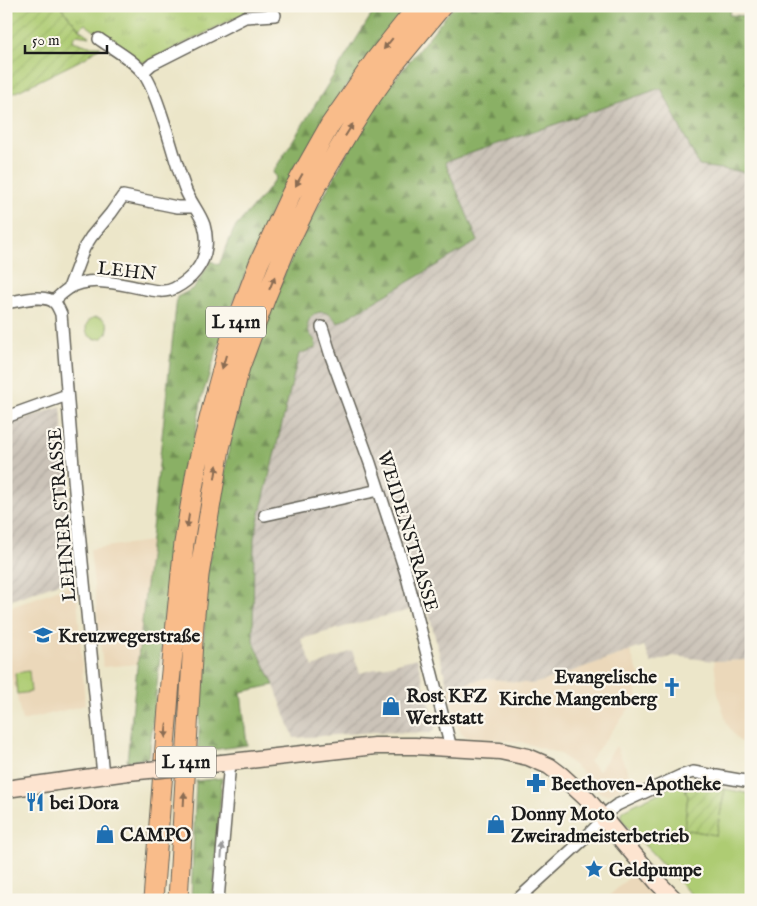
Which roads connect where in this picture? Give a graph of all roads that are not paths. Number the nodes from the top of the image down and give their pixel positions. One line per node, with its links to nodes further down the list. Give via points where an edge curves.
1 (418, 6): 21 (highway, L 141n, one-way to 21, via 330,125 291,194 263,254 231,337 196,471 184,543)
2 (442, 6): 22 (highway, L 141n, one-way to 2, via 199,575 220,448 240,367 286,246 316,187 369,100)
3 (275, 15): 5 (street, via 245,17 152,64)
4 (99, 39): 5 (street, LEHN)
5 (143, 72): 6 (street, LEHN, via 158,101 186,192)
6 (194, 207): 7 (street, LEHN, via 177,207 123,196 87,243); 7 (street, LEHN, via 204,224 206,248 197,269 183,284 167,292 102,281)
7 (69, 288): 8 (street, LEHN)
8 (54, 301): 9 (street, via 38,298); 11 (street, LEHNER STRASSE, via 61,314)
9 (6, 303)
10 (322, 327): 13 (street, WEIDENSTRASSE)
11 (67, 395): 12 (street); 17 (street, LEHNER STRASSE)
12 (6, 417)
13 (378, 490): 14 (street); 15 (street, WEIDENSTRASSE, via 406,573)
14 (265, 515)
15 (451, 748): 16 (main road, via 375,746); 20 (main road, via 500,751 528,757 549,766)
16 (226, 762): 17 (main road, bridge); 23 (street, one-way to 16)
17 (103, 775): 19 (main road)
18 (751, 782): 20 (street, via 692,772 616,804)
19 (6, 788)
20 (606, 814): 24 (street, via 584,839); 25 (main road)
21 (152, 900)
22 (178, 900)
23 (218, 900)
24 (517, 900)
25 (675, 900)

